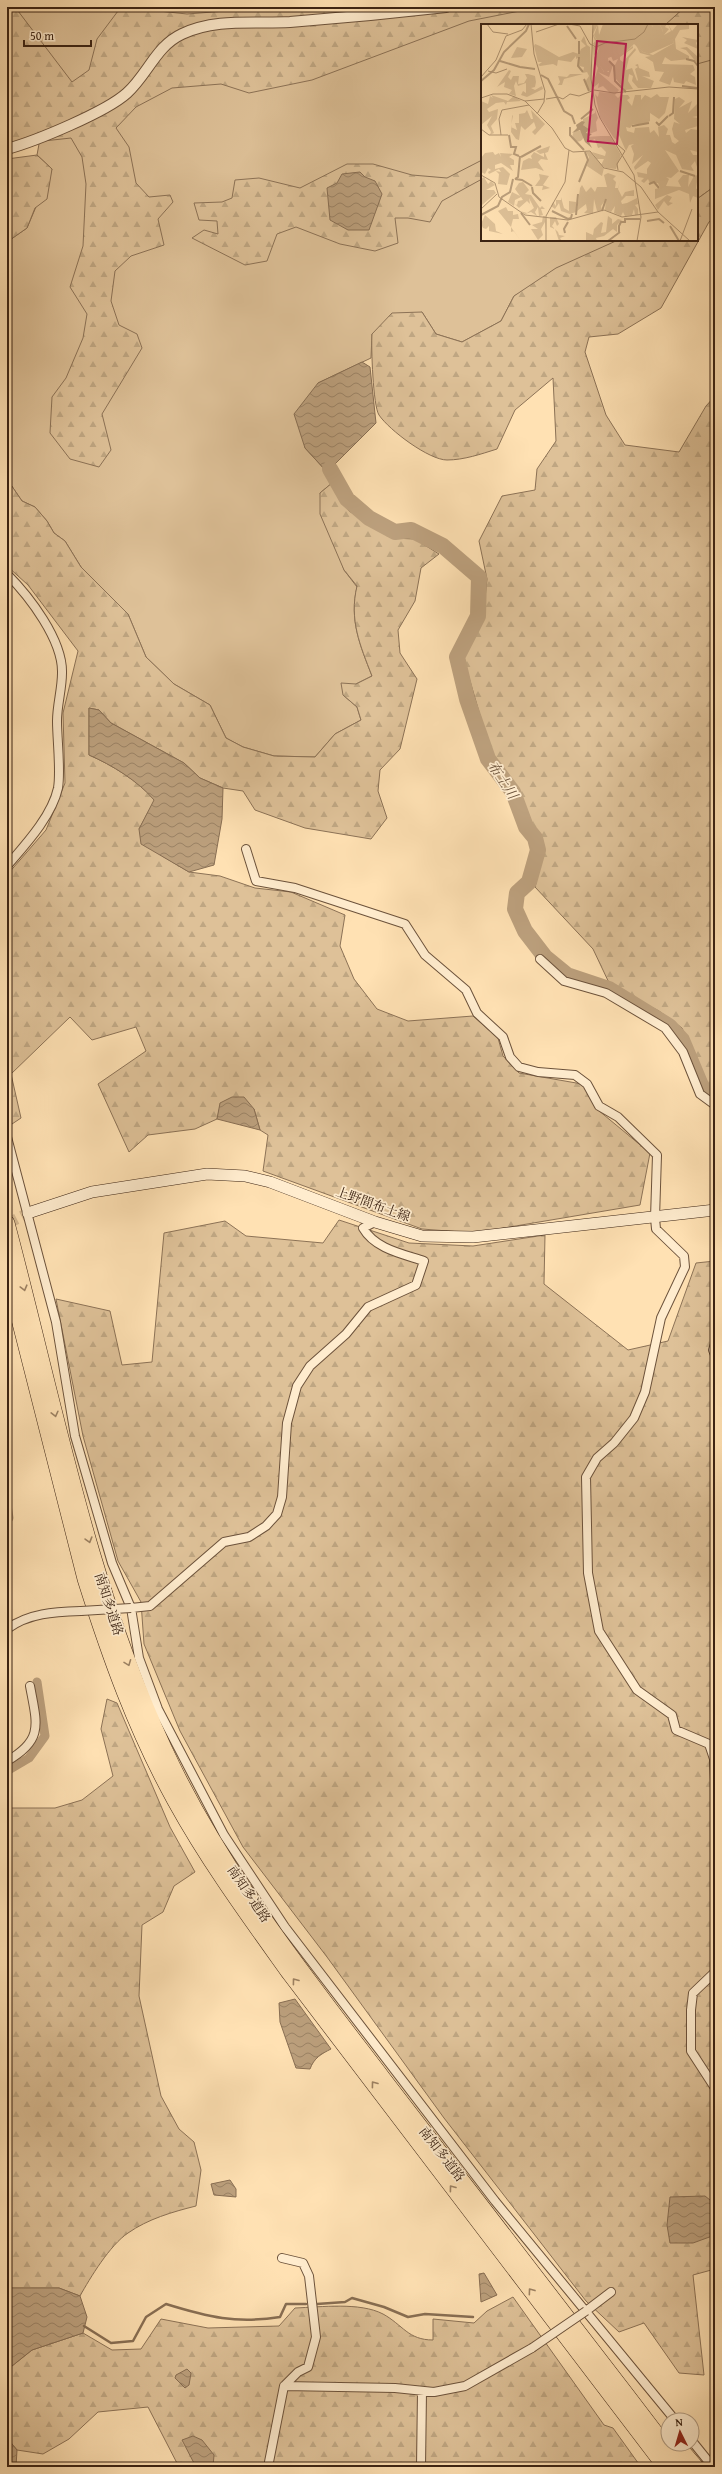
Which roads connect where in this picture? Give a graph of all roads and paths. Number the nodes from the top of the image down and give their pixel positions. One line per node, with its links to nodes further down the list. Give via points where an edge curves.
1 (446, 7): 2 (street, via 296,22 215,24 198,27 181,34 157,54 141,78 126,94 70,124)
2 (7, 150)
3 (7, 574): 5 (street, via 23,590 58,647 62,672 57,714 58,788 40,827)
4 (246, 849): 11 (street, via 256,881 295,888 405,924 425,955 466,990 477,1013 503,1037 510,1057 519,1067 575,1076 587,1084 599,1106 618,1117 657,1155)
5 (7, 866)
6 (540, 959): 7 (street, via 564,981 606,993 665,1028 683,1052 700,1094)
7 (715, 1105)
8 (7, 1137): 10 (street)
9 (715, 1210): 11 (main road, 上野間布土線)
10 (28, 1214): 12 (main road, 上野間布土線, via 92,1192 206,1174 228,1174 270,1182); 17 (street, via 56,1322 76,1436 112,1563)
11 (655, 1218): 12 (main road, 上野間布土線, via 555,1226 528,1232 473,1237 422,1236); 21 (street, via 656,1229 684,1256 685,1266 661,1318 645,1392 634,1418 614,1443 597,1458 586,1477 588,1573 599,1632 638,1690 672,1715 676,1730 709,1744 714,1759)
12 (375, 1222): 17 (street, via 363,1228 369,1239 424,1261 416,1285 368,1307 346,1334 310,1366 297,1386 287,1423 282,1497 277,1514 266,1526 249,1537 224,1542 150,1606)
13 (7, 1223): 28 (highway, 南知多道路, one-way to 28, via 72,1480 101,1581 142,1699 188,1796 240,1883 306,1977)
14 (7, 1272): 27 (highway, 南知多道路, one-way to 14, via 289,1973 229,1889 175,1801 129,1704 85,1579)
15 (715, 1344): 16 (street)
16 (715, 1355)
17 (131, 1608): 18 (street, bridge, via 56,1612 22,1619); 26 (street, via 139,1658 158,1709 224,1835 284,1927 495,2202)
18 (7, 1629)
19 (30, 1686): 20 (street, via 36,1716 35,1736 24,1751)
20 (7, 1761)
21 (715, 1781)
22 (715, 1972): 23 (street, via 693,1992 691,2010 691,2051)
23 (715, 2088)
24 (282, 2258): 29 (street, via 303,2263 309,2276 316,2338 308,2367 298,2372)
25 (611, 2292): 26 (street)
26 (586, 2311): 30 (street, bridge, via 532,2348 466,2386 434,2392); 31 (street)
27 (548, 2314): 37 (highway, via 551,2328); 38 (highway, 南知多道路)
28 (601, 2359): 32 (highway, via 609,2362); 39 (highway, 南知多道路)
29 (284, 2386): 30 (street, via 395,2388); 35 (street)
30 (422, 2391): 36 (street)
31 (668, 2412)
32 (660, 2424)
33 (700, 2451): 41 (street)
34 (683, 2452): 40 (highway)
35 (268, 2467)
36 (421, 2467)
37 (656, 2467)
38 (665, 2467)
39 (682, 2467)
40 (696, 2467)
41 (713, 2467)

